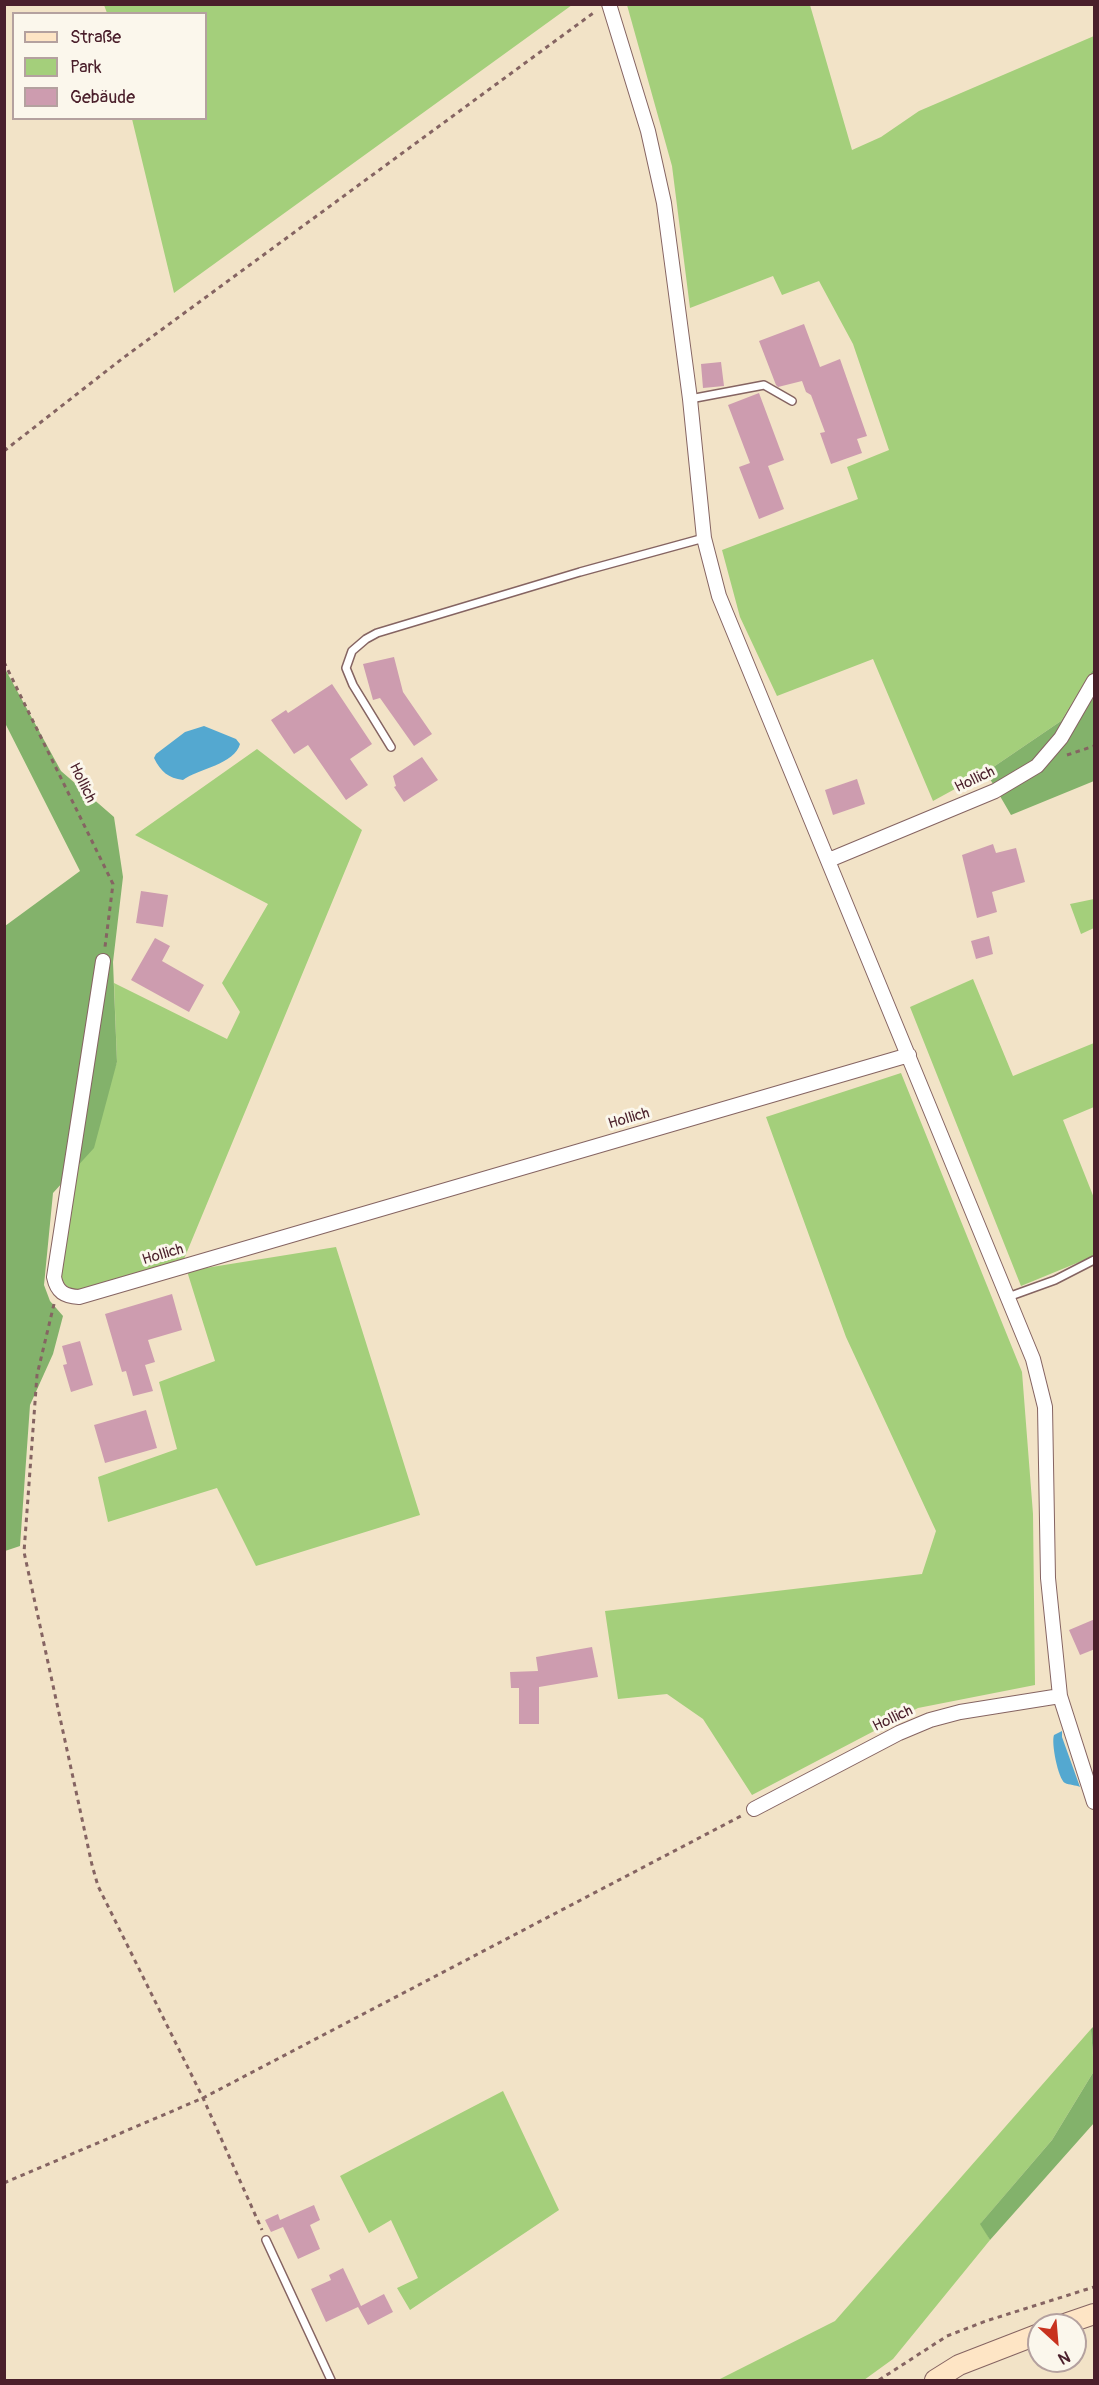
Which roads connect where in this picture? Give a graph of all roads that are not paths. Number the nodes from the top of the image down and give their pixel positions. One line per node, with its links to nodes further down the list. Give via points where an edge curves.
1 (609, 4): 2 (street, via 648,131 664,202)
2 (690, 399): 3 (lane, via 764,386); 4 (street)
3 (792, 401)
4 (704, 538): 6 (lane, via 366,639 352,651 346,668); 7 (street, via 719,596)
5 (1095, 681): 7 (street, Hollich, via 1061,738 1037,766 995,791)
6 (391, 747)
7 (829, 860): 9 (street)
8 (104, 961): 9 (street, Hollich, via 54,1277 61,1293 79,1297)
9 (909, 1055): 11 (street)
10 (1095, 1260): 11 (lane, via 1056,1280)
11 (1008, 1297): 12 (street, via 1033,1359 1045,1407 1048,1578)
12 (1060, 1696): 13 (street); 14 (street, Hollich, via 930,1720)
13 (1095, 1802)
14 (754, 1809)
15 (266, 2240): 17 (lane)
16 (1027, 2339): 18 (main road, via 959,2365)
17 (331, 2380)
18 (935, 2380)

